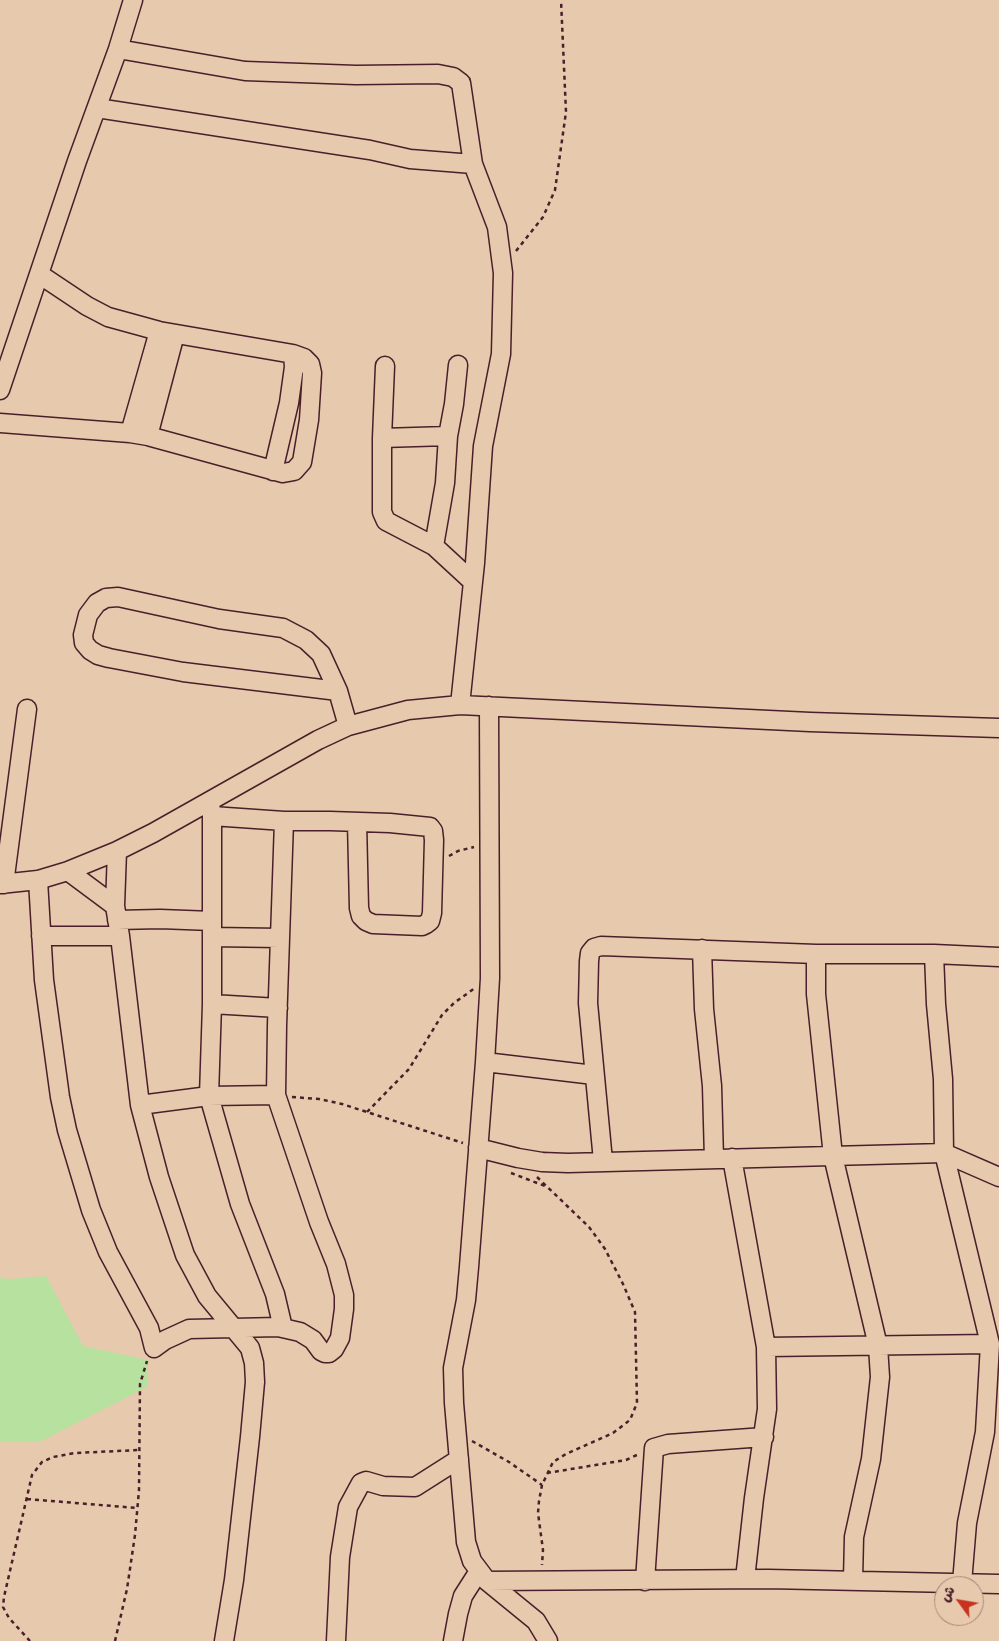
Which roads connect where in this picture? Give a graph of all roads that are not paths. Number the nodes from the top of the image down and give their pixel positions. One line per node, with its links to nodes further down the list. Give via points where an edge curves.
1 (133, 0): 2 (street)
2 (118, 49): 3 (street); 4 (street, via 245,71 438,74 453,77 463,88)
3 (97, 108): 4 (street, via 410,159); 5 (street)
4 (473, 164): 18 (street, via 497,227 502,273 501,354 483,446)
5 (39, 274): 6 (street, via 101,313); 10 (street)
6 (167, 332): 7 (street); 12 (street); 13 (street)
7 (293, 354): 16 (street, via 291,395); 16 (street, via 310,364 312,373 302,462 294,471)
8 (458, 365): 14 (street)
9 (385, 366): 15 (street)
10 (0, 390)
11 (0, 422): 12 (street)
12 (130, 433): 13 (street)
13 (148, 436): 16 (street)
14 (448, 436): 15 (street); 17 (street, via 445,482)
15 (382, 438): 17 (street, via 382,512 386,521)
16 (273, 471)
17 (434, 546): 18 (street)
18 (473, 582): 20 (street)
19 (338, 691): 19 (street, via 321,654 306,640 283,628 219,619 118,597 97,602 88,615 84,643 98,655 183,672); 23 (street)
20 (460, 705): 21 (street); 23 (street, via 408,710)
21 (489, 706): 24 (street); 42 (street, via 490,978)
22 (27, 709): 31 (street)
23 (348, 726): 25 (street, via 270,766)
24 (999, 728)
25 (211, 809): 26 (street); 28 (street); 33 (street)
26 (284, 821): 27 (street); 35 (street)
27 (357, 822): 27 (street, via 361,916 373,924 426,924 432,913 434,871 434,835 430,827)
28 (117, 851): 29 (street); 32 (street)
29 (68, 871): 30 (street); 32 (street)
30 (38, 880): 31 (street); 34 (street)
31 (2, 884)
32 (118, 921): 33 (street, via 160,919); 34 (street); 46 (street)
33 (212, 929): 35 (street); 40 (street)
34 (41, 936): 54 (street, via 44,980 67,1130 91,1210 108,1252 149,1328 154,1348 189,1329)
35 (280, 938): 41 (street)
36 (702, 949): 37 (street); 43 (street, via 594,948 590,953 587,975); 50 (street, via 704,1009)
37 (816, 954): 38 (street); 49 (street, via 816,994)
38 (934, 954): 39 (street); 48 (street, via 943,1079)
39 (999, 957)
40 (212, 1004): 41 (street); 45 (street)
41 (278, 1008): 44 (street)
42 (485, 1062): 43 (street); 47 (street)
43 (594, 1075): 51 (street)
44 (276, 1095): 45 (street); 53 (street, via 344,1295 340,1338 329,1353 321,1351 307,1335)
45 (209, 1096): 46 (street); 53 (street, via 240,1204 275,1294)
46 (140, 1105): 54 (street, via 185,1255 207,1296)
47 (478, 1148): 51 (street, via 542,1162); 59 (street, via 466,1300 452,1368)
48 (944, 1153): 49 (street); 52 (street); 55 (street)
49 (833, 1156): 50 (street); 57 (street)
50 (723, 1158): 51 (street); 56 (street)
51 (603, 1161)
52 (999, 1177)
53 (283, 1328): 54 (street)
54 (236, 1329): 68 (street, via 250,1348 255,1382 234,1580)
55 (990, 1344): 57 (street); 61 (street, via 986,1432 967,1523)
56 (766, 1346): 57 (street); 58 (street)
57 (878, 1346): 64 (street, via 880,1377 876,1418 854,1537)
58 (764, 1437): 62 (street); 63 (street, via 668,1444 654,1448)
59 (459, 1459): 60 (street, via 466,1542 472,1561); 69 (street, via 415,1487 361,1483 348,1507)
60 (483, 1576): 63 (street, via 541,1581); 70 (street, via 463,1596); 71 (street, via 536,1622)
61 (963, 1576)
62 (745, 1579): 63 (street); 64 (street)
63 (645, 1580)
64 (853, 1580): 65 (street)
65 (934, 1582)
66 (984, 1584): 67 (street)
67 (999, 1584)
68 (224, 1641)
69 (336, 1641)
70 (453, 1641)
71 (548, 1641)

